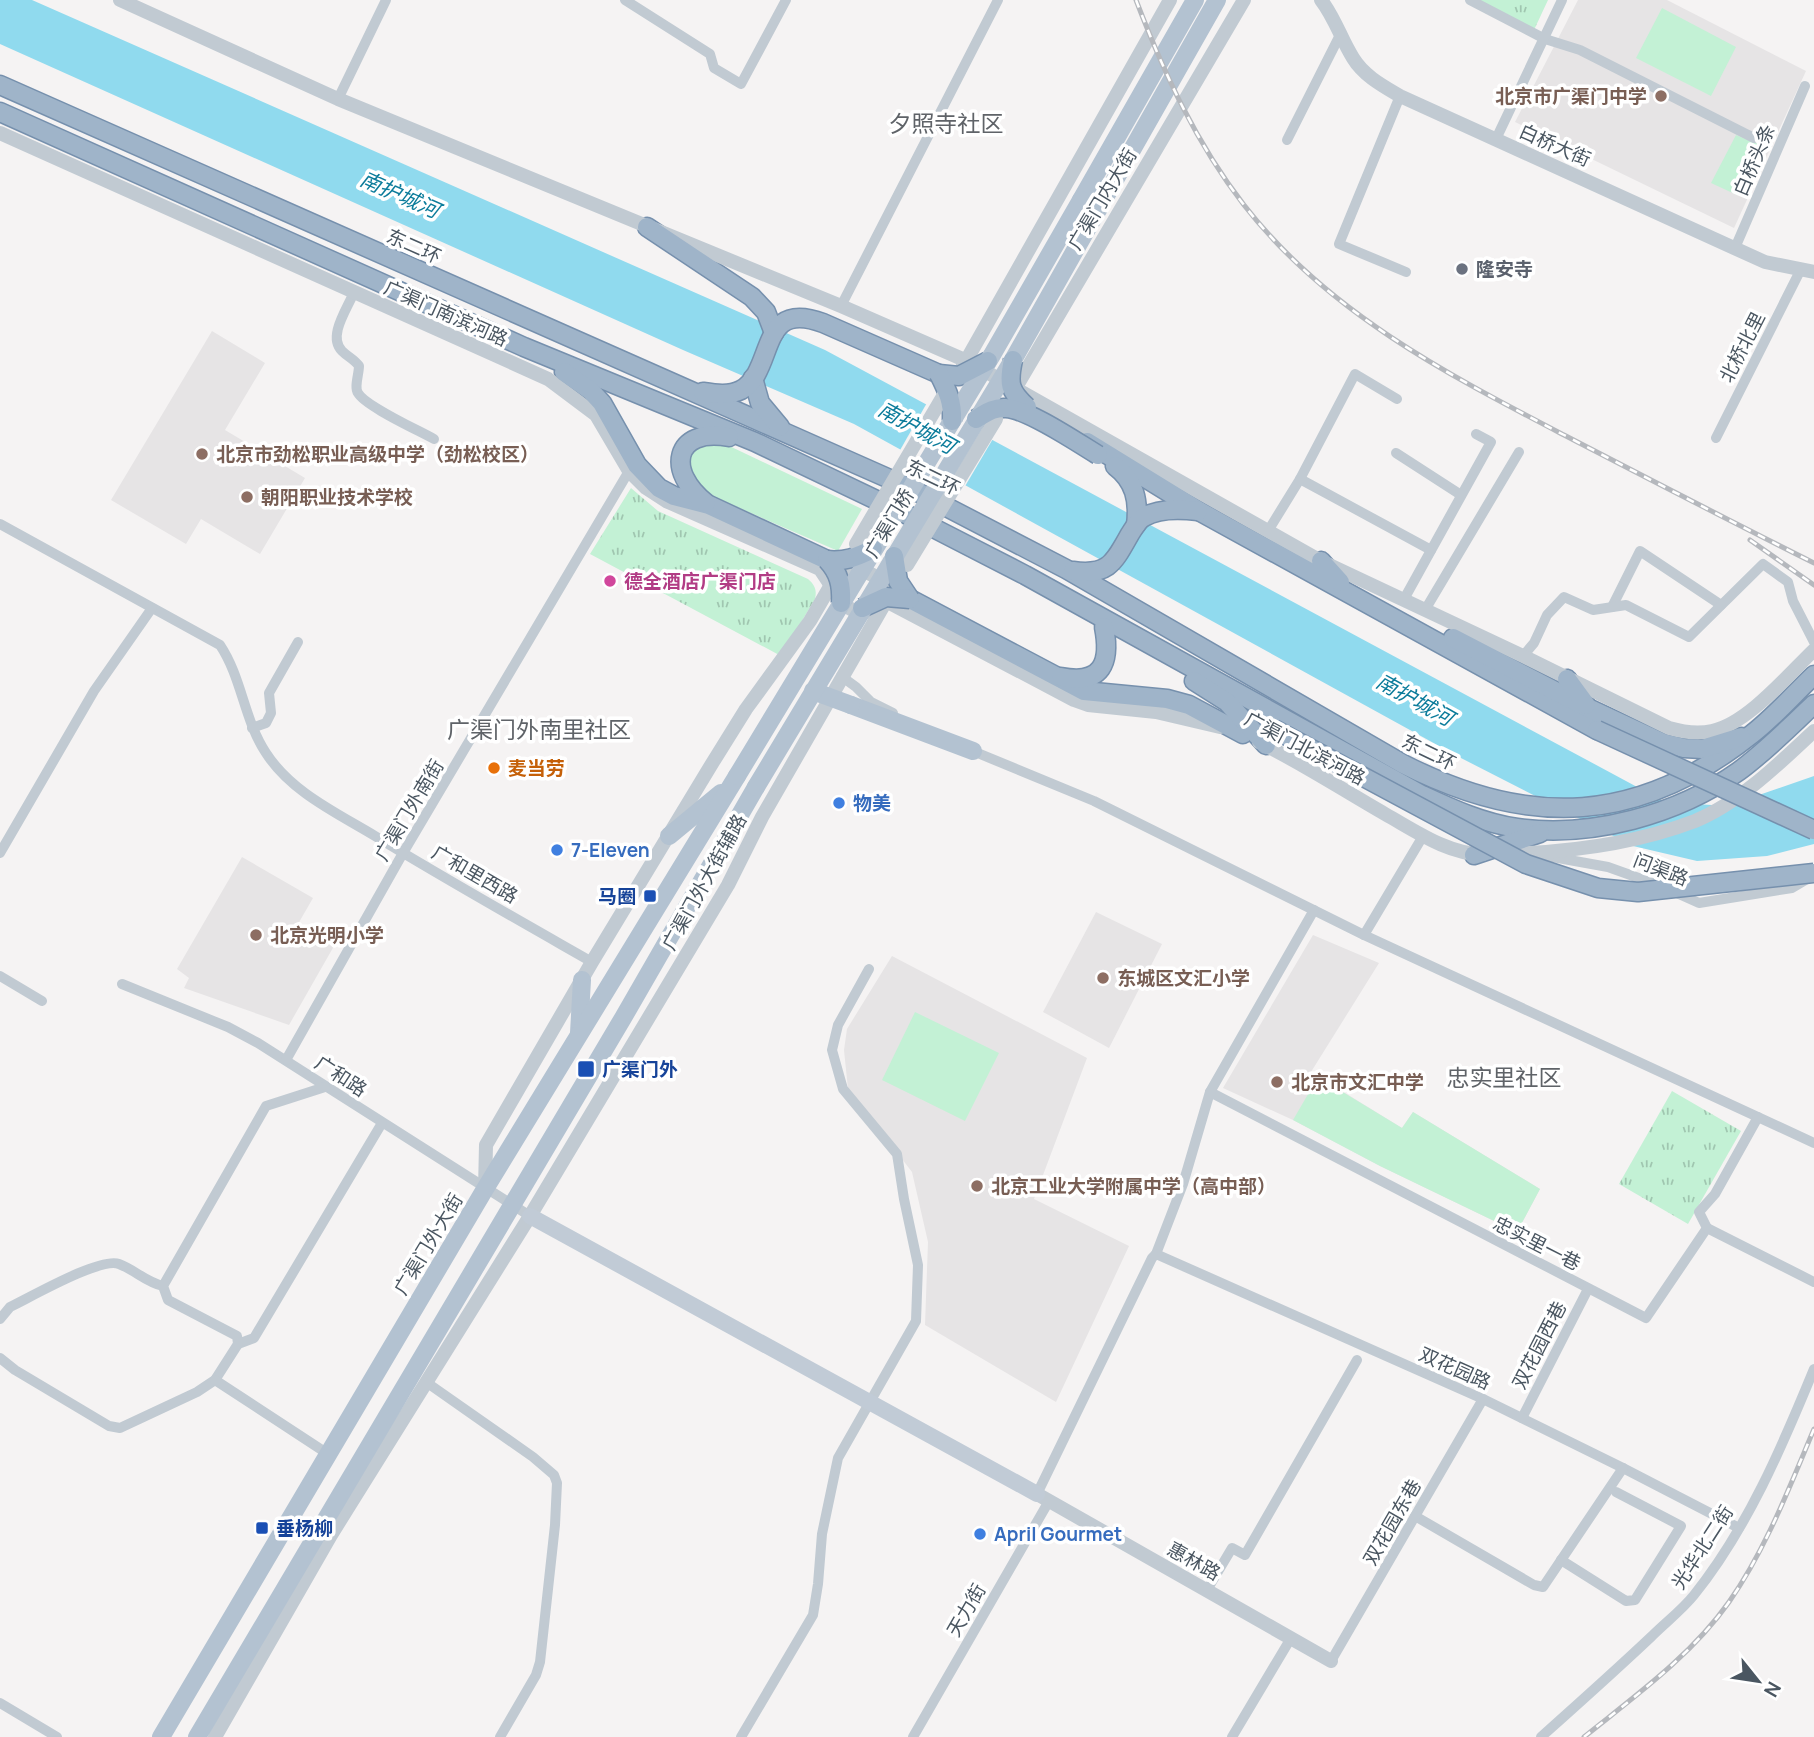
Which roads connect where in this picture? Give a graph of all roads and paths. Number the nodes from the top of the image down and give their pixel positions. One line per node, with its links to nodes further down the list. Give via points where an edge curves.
1 (120, 0): 18 (street)
2 (386, 0): 18 (street)
3 (625, 0): 4 (street, via 710,54 714,68 741,84)
4 (786, 0)
5 (998, 0): 31 (street)
6 (1170, 0): 34 (street, 广渠门内大街)
7 (1195, 0): 24 (main road, 广渠门内大街)
8 (1217, 0): 25 (main road, 广渠门内大街)
9 (1244, 0): 39 (street, 广渠门内大街)
10 (1322, 0): 13 (street, 白桥大街)
11 (1471, 0): 14 (street)
12 (1562, 0): 14 (street)
13 (1341, 33): 17 (street, 白桥大街, via 1353,59 1372,79); 23 (street)
14 (1545, 39): 21 (street, via 1580,50); 22 (street)
15 (0, 85): 40 (highway, 东二环)
16 (1805, 86): 27 (street, 白桥头条)
17 (1400, 96): 22 (street, 白桥大街); 28 (street, via 1339,244)
18 (338, 99): 26 (street)
19 (0, 112): 33 (highway, 东二环)
20 (0, 133): 30 (street, 广渠门南滨河路)
21 (1754, 138)
22 (1496, 139): 27 (street, 白桥大街)
23 (1287, 140)
24 (1081, 200): 36 (main road, 广渠门桥, bridge)
25 (1099, 208): 35 (main road, 广渠门桥, bridge)
26 (647, 227): 31 (street); 32 (highway, via 752,297 766,312)
27 (1735, 248): 29 (street, 白桥大街)
28 (1406, 272)
29 (1807, 272): 48 (street, 北桥北里)
30 (354, 292): 49 (street, via 336,340 359,366 358,395); 53 (street, 广渠门南滨河路, via 548,379 596,415)
31 (841, 306): 34 (street)
32 (774, 333): 37 (highway, via 796,318 815,320); 38 (highway)
33 (524, 347): 50 (highway, 东二环); 56 (highway, via 591,391 637,465 659,488)
34 (967, 360): 39 (street); 41 (street, 广渠门内大街)
35 (1013, 360): 43 (main road, 广渠门桥, bridge); 57 (highway, bridge, via 1012,390 1027,407)
36 (988, 361): 37 (highway, bridge, via 960,376); 45 (main road, 广渠门桥, bridge)
37 (939, 374): 45 (highway, bridge, via 953,407)
38 (753, 378): 40 (highway, via 734,393); 46 (highway, via 760,403)
39 (1015, 389): 44 (street, 广渠门内大街); 60 (street)
40 (688, 391): 46 (highway, 东二环)
41 (945, 393): 61 (street, 广渠门桥, bridge)
42 (1397, 399): 54 (street, via 1356,374)
43 (976, 419): 59 (highway, bridge, via 992,410 1024,412 1120,469 1137,494); 63 (main road, 广渠门桥, bridge)
44 (996, 419): 63 (street, 广渠门桥, bridge)
45 (952, 421): 61 (main road, 广渠门桥, bridge)
46 (785, 432): 66 (highway, 东二环, via 910,488)
47 (1476, 435): 55 (street, via 1491,442)
48 (1716, 438)
49 (434, 439)
50 (755, 442): 56 (highway, via 704,435 685,446 680,455 683,476 693,493); 67 (highway, 东二环)
51 (1519, 452): 78 (street)
52 (1396, 453): 55 (street)
53 (629, 471): 68 (street, 广渠门南滨河路, via 666,501 820,569); 103 (street, 广渠门外南街)
54 (1300, 479): 60 (street); 62 (street)
55 (1461, 495): 62 (street)
56 (709, 505): 65 (highway)
57 (1199, 511): 59 (highway, via 1166,510 1144,517); 69 (highway)
58 (0, 524): 75 (street, 广和里西路)
59 (1136, 525): 66 (highway, via 1114,563 1099,572)
60 (1268, 531): 64 (street)
61 (864, 546): 65 (highway, bridge, via 854,558); 72 (main road, 广渠门桥, bridge)
62 (1431, 550): 77 (street)
63 (901, 561): 70 (street, 广渠门外大街辅路); 71 (highway, bridge, via 898,581); 76 (main road, 广渠门桥, bridge)
64 (1321, 562): 69 (highway); 77 (street)
65 (834, 564): 68 (street); 70 (street, 广渠门北滨河路, via 865,570 884,582); 72 (highway, bridge, via 841,583)
66 (1066, 569): 93 (highway, 东二环, via 1403,764 1436,781 1510,804 1588,807 1627,800 1673,785)
67 (1025, 575): 79 (highway); 98 (highway, 东二环, via 1422,795 1481,820)
68 (831, 584): 70 (street, 广渠门南滨河路, via 844,605 856,612 866,612); 101 (street, via 746,709)
69 (1350, 593): 77 (highway)
70 (888, 598): 86 (street, 广渠门外大街辅路); 94 (street, 广渠门北滨河路, via 1074,700 1190,718)
71 (910, 598): 76 (highway, bridge, via 886,597); 84 (highway)
72 (841, 603): 97 (main road, 广渠门桥, bridge)
73 (1721, 605): 74 (street, via 1689,637 1626,605); 74 (street, via 1640,551); 81 (street, via 1763,564 1788,582)
74 (1612, 607): 83 (street, via 1593,610 1564,597 1547,615)
75 (152, 608): 91 (street, 广和里西路, via 220,646 231,662); 102 (street, via 94,691)
76 (862, 608): 88 (main road, 广渠门桥, bridge)
77 (1400, 610): 78 (street); 90 (highway); 99 (highway, bridge, via 1597,730)
78 (1425, 610): 83 (street)
79 (1104, 626): 84 (highway, via 1108,645 1100,670 1093,676 1072,679); 95 (highway, via 1227,702)
80 (298, 642): 91 (street, via 269,693 271,713 266,723)
81 (1814, 642)
82 (1814, 650): 87 (street, via 1752,708 1714,731 1669,728)
83 (1523, 656): 87 (street)
84 (1049, 674): 94 (highway, via 1084,691 1135,694 1189,705)
85 (1814, 675): 93 (highway, 东二环)
86 (841, 676): 96 (street, via 871,702); 126 (street, 广渠门外大街辅路, via 728,885)
87 (1567, 679): 90 (highway)
88 (813, 691): 96 (main road, bridge); 125 (main road, 广渠门桥, bridge)
89 (1814, 704): 98 (highway, 东二环, via 1738,772 1690,799 1638,818)
90 (1588, 708): 93 (highway, via 1684,748 1702,748)
91 (252, 729): 103 (street, 广和里西路, via 266,754 298,787)
92 (1814, 731): 104 (street, 广渠门北滨河路, via 1758,782 1697,820 1607,846)
93 (1755, 733)
94 (1243, 734): 95 (street, 广渠门北滨河路)
95 (1270, 737): 100 (street, 广渠门北滨河路); 106 (highway, bridge, via 1526,864 1598,888 1638,892)
96 (973, 751): 109 (street, via 1094,801)
97 (735, 780): 101 (main road); 117 (main road, 广渠门外大街)
98 (1550, 829): 105 (highway)
99 (1814, 830)
100 (1423, 835): 105 (street, 广渠门北滨河路); 110 (street)
101 (669, 836): 111 (street)
102 (0, 853)
103 (403, 853): 111 (street, 广和里西路); 118 (street, 广渠门外南街)
104 (1534, 853): 105 (street, 广渠门北滨河路); 108 (street, 问渠路, via 1608,867 1699,903)
105 (1474, 855)
106 (1814, 874): 108 (street, 问渠路)
107 (1814, 885): 108 (street)
108 (1792, 888)
109 (1314, 910): 110 (street); 120 (street, 天力街)
110 (1364, 935): 121 (street)
111 (592, 962): 114 (street)
112 (869, 970): 140 (street, via 838,1025 832,1050 843,1089 897,1154 918,1265 916,1321)
113 (0, 976): 116 (street)
114 (582, 980): 117 (main road); 124 (street, via 486,1145)
115 (122, 984): 118 (street, 广和路, via 228,1027)
116 (42, 1001)
117 (579, 1037): 124 (main road, 广渠门外大街)
118 (286, 1060): 119 (street, 广和路)
119 (325, 1087): 122 (street, 广和路); 130 (street, via 266,1106)
120 (1210, 1092): 128 (street, 天力街, via 1183,1184); 131 (street, 忠实里一巷)
121 (1758, 1117): 123 (street); 127 (street, via 1715,1194 1699,1212)
122 (382, 1123): 124 (street, 广和路); 133 (street, via 254,1338)
123 (1814, 1143)
124 (485, 1189): 125 (street, 广和路); 142 (main road, 广渠门外大街)
125 (513, 1205): 126 (street, 广和路); 155 (main road)
126 (530, 1216): 138 (street); 140 (main road)
127 (1707, 1228): 129 (street); 131 (street, 忠实里一巷, via 1646,1318)
128 (1154, 1256): 139 (street, 双花园路); 145 (street, 天力街)
129 (1814, 1282)
130 (163, 1286): 132 (street, via 120,1264 100,1263 10,1307); 133 (street, via 168,1300 229,1330)
131 (1588, 1289): 141 (street, 双花园西巷)
132 (0, 1320)
133 (238, 1344): 137 (street)
134 (0, 1358): 137 (street, via 109,1426 120,1428)
135 (1357, 1360): 149 (street, via 1245,1555 1232,1548)
136 (1814, 1369): 147 (street, 光华北二街)
137 (215, 1380): 142 (street)
138 (426, 1382): 156 (street); 157 (street, via 533,1457 557,1483 540,1662)
139 (1483, 1399): 141 (street, 双花园路); 146 (street, 双花园东巷)
140 (871, 1401): 145 (main road); 158 (street, via 838,1458 822,1534 813,1615)
141 (1522, 1418): 143 (street, 双花园路)
142 (328, 1454): 154 (main road, 广渠门外大街)
143 (1623, 1468): 147 (street, 双花园路); 148 (street)
144 (1616, 1492): 148 (street, via 1681,1526 1635,1600 1626,1601)
145 (1043, 1498): 149 (street, 惠林路); 159 (street, 天力街)
146 (1415, 1516): 148 (street, via 1534,1585 1543,1587); 151 (street, 双花园东巷)
147 (1739, 1528): 161 (street, 光华北二街, via 1692,1598)
148 (1561, 1560)
149 (1207, 1590): 150 (street, 惠林路)
150 (1291, 1638): 151 (street, 惠林路); 160 (street)
151 (1331, 1661)
152 (0, 1703): 153 (street)
153 (57, 1737)
154 (161, 1737)
155 (197, 1737)
156 (215, 1737)
157 (500, 1737)
158 (741, 1737)
159 (913, 1737)
160 (1232, 1737)
161 (1541, 1737)

